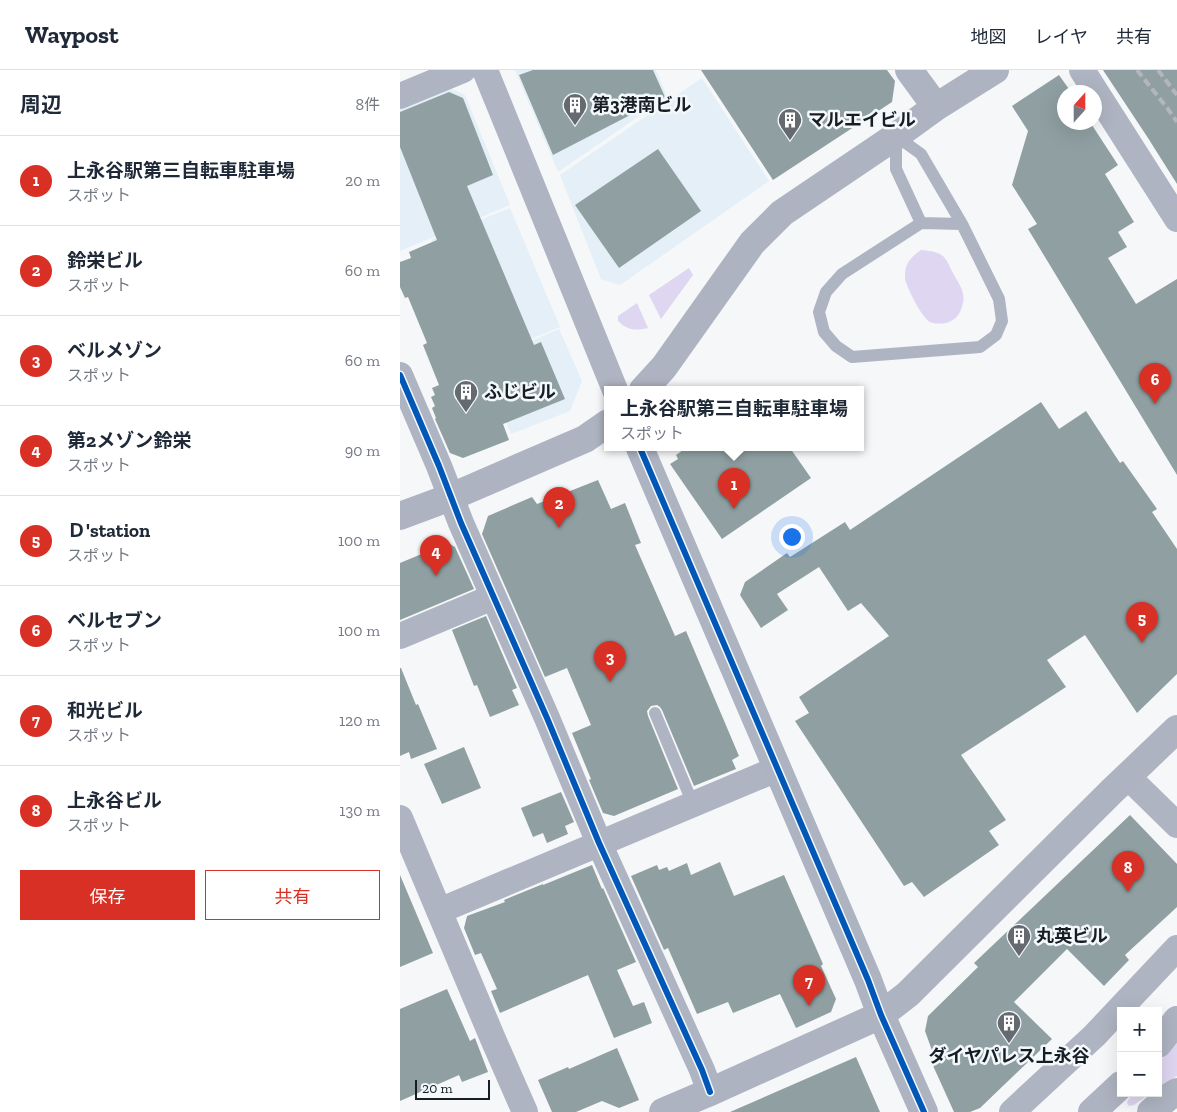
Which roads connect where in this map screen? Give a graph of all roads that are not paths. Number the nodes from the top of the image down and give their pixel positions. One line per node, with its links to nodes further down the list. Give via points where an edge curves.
1 (463, 70): 6 (street)
2 (485, 70): 13 (street)
3 (909, 70): 7 (street)
4 (996, 70): 7 (street)
5 (1082, 70): 9 (street)
6 (400, 96)
7 (936, 107): 8 (street)
8 (896, 136): 10 (lane, via 896,169); 11 (lane, via 921,154); 14 (street, via 782,213 752,243 664,367)
9 (1177, 219)
10 (921, 223): 11 (lane); 11 (lane, via 842,274 826,292 819,312 824,332 836,346 852,356 980,347 996,335 1002,320 999,299)
11 (962, 224)
12 (402, 383): 17 (street)
13 (613, 386)
14 (647, 386)
15 (604, 426): 17 (street, via 586,439)
16 (641, 451): 23 (street)
17 (451, 497): 18 (street); 19 (street)
18 (400, 516)
19 (493, 597): 20 (street); 28 (street)
20 (400, 636)
21 (655, 713): 25 (lane)
22 (1177, 730): 24 (street)
23 (777, 769): 25 (street); 31 (street)
24 (1128, 777): 27 (street); 31 (street, via 908,994)
25 (693, 804): 28 (street)
26 (400, 818): 29 (street)
27 (1177, 825)
28 (600, 843): 29 (street); 35 (street)
29 (439, 911): 37 (street)
30 (1177, 948): 40 (street, via 1094,1036)
31 (881, 1015): 35 (street); 39 (street)
32 (1177, 1020): 33 (street)
33 (1162, 1039)
34 (1117, 1089): 41 (street)
35 (710, 1092): 38 (street)
36 (1177, 1092): 42 (street)
37 (525, 1112)
38 (663, 1112)
39 (924, 1112)
40 (1012, 1112)
41 (1092, 1112)
42 (1151, 1112)

